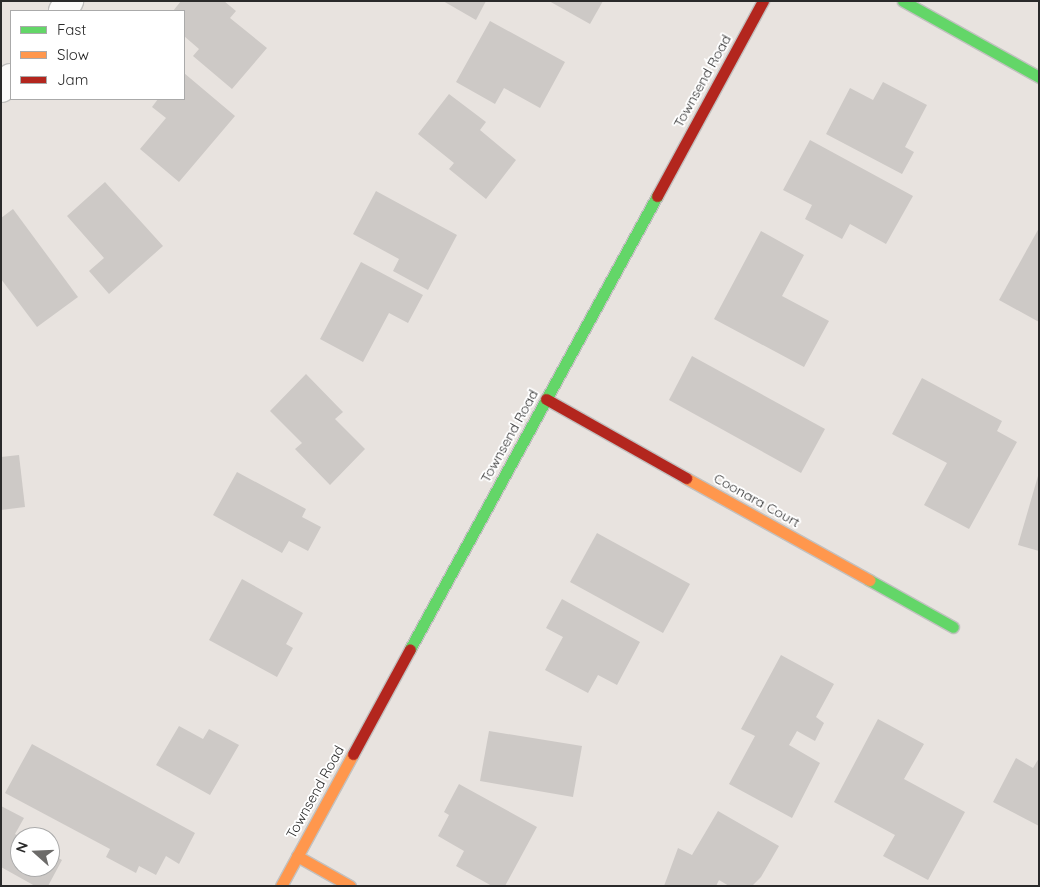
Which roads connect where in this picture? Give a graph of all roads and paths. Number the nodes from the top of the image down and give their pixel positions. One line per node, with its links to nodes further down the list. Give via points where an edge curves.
1 (762, 1): 6 (main road, Townsend Road)
2 (904, 1): 3 (main road)
3 (1039, 76)
4 (10, 79): 5 (street)
5 (1, 88)
6 (546, 399): 7 (main road, Coonara Court); 8 (main road, Townsend Road)
7 (953, 627)
8 (297, 856): 9 (main road, Townsend Road); 10 (main road)
9 (281, 886)
10 (350, 886)

